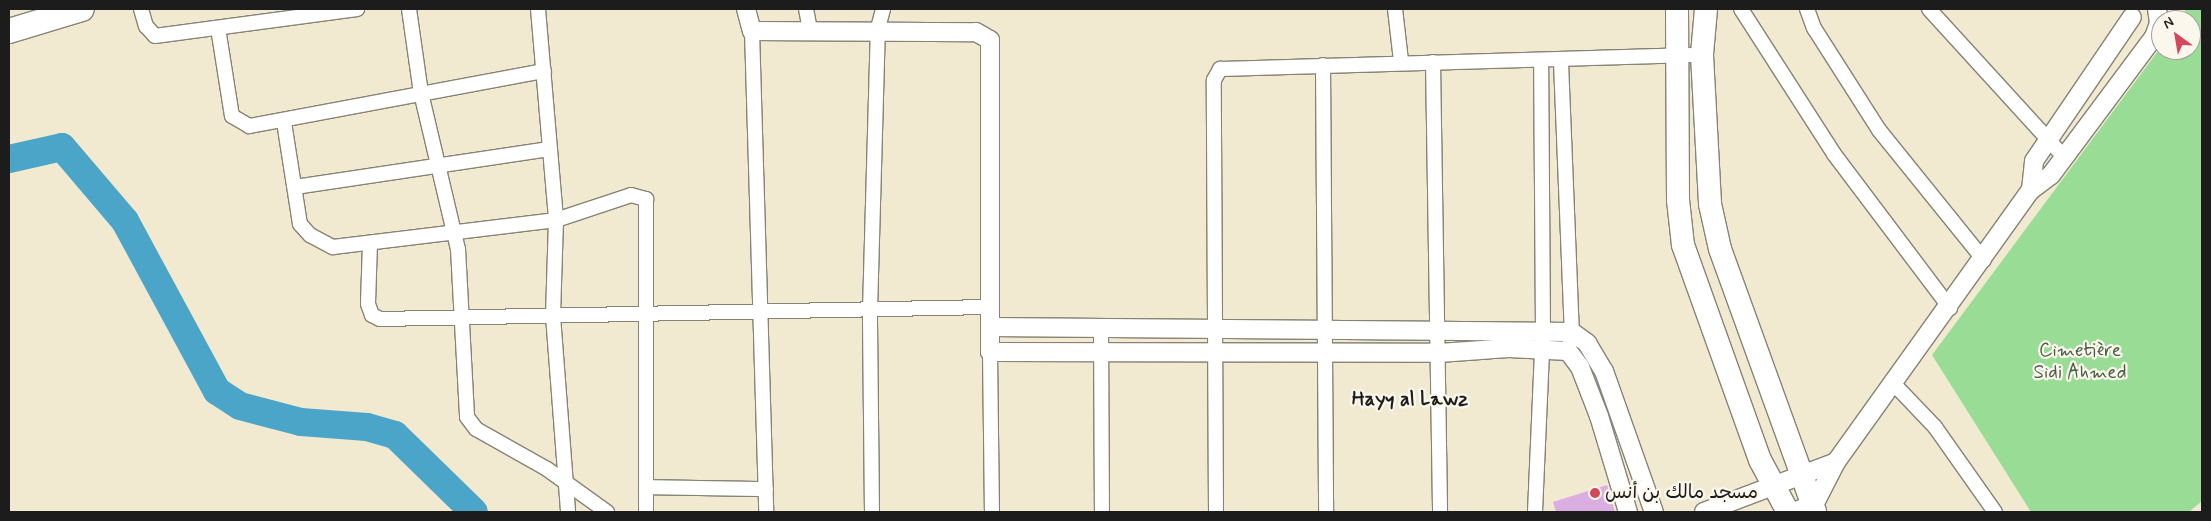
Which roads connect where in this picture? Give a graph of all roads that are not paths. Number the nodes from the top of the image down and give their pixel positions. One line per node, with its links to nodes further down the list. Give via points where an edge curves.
1 (82, 9): 20 (highway)
2 (141, 9): 17 (street, via 146,26 155,36)
3 (357, 9): 17 (street)
4 (409, 9): 32 (street)
5 (538, 9): 30 (street)
6 (746, 9): 21 (street)
7 (806, 9): 19 (street)
8 (882, 9): 18 (street)
9 (1394, 9): 25 (street)
10 (1677, 9): 24 (main road)
11 (1707, 9): 23 (main road)
12 (1741, 9): 50 (street, via 1834,154)
13 (1807, 9): 48 (street, via 1814,28 1879,130)
14 (1929, 9): 37 (street)
15 (2151, 12): 16 (street)
16 (2129, 13): 31 (street)
17 (218, 28): 34 (street, via 232,116 250,126)
18 (878, 28): 19 (street); 49 (street, via 976,32 992,45); 51 (street)
19 (810, 30): 21 (street)
20 (9, 31)
21 (752, 31): 52 (street)
22 (2151, 40): 33 (street)
23 (1702, 55): 24 (street); 45 (main road, via 1706,173)
24 (1676, 58): 28 (street); 47 (main road, via 1678,200)
25 (1401, 61): 26 (street); 29 (street)
26 (1433, 62): 27 (street); 60 (street)
27 (1541, 62): 28 (street); 36 (street)
28 (1561, 62): 35 (street)
29 (1323, 65): 58 (street, via 1232,66 1216,74); 59 (street)
30 (544, 71): 32 (street); 38 (street)
31 (2088, 81): 33 (street); 37 (street)
32 (420, 93): 34 (street); 40 (street)
33 (2108, 98): 39 (street)
34 (284, 122): 41 (street)
35 (1564, 133): 36 (street); 62 (street)
36 (1541, 135): 61 (street)
37 (2048, 140): 39 (street); 42 (street, via 2030,169)
38 (549, 149): 40 (street); 43 (street)
39 (2064, 157): 42 (street)
40 (438, 169): 41 (street); 44 (street)
41 (296, 187): 46 (street, via 300,224 310,235 333,247)
42 (2030, 190): 48 (street)
43 (556, 220): 44 (street); 53 (street, via 631,195 646,198); 54 (street)
44 (454, 229): 46 (street); 55 (street)
45 (1716, 232): 47 (main road); 73 (main road)
46 (370, 243): 55 (street, via 372,315 380,319)
47 (1683, 244): 76 (main road, via 1760,460)
48 (1984, 260): 50 (street)
49 (990, 307): 51 (street); 56 (street)
50 (1950, 308): 71 (street)
51 (870, 312): 52 (street); 83 (street)
52 (762, 314): 53 (street); 77 (street)
53 (647, 315): 54 (street); 75 (street)
54 (553, 316): 55 (street); 74 (street)
55 (463, 318): 74 (street, via 465,408 471,424)
56 (990, 326): 57 (street); 66 (street)
57 (1101, 327): 58 (street); 67 (street)
58 (1214, 329): 59 (street); 70 (street)
59 (1324, 330): 60 (street); 68 (street)
60 (1438, 330): 63 (street); 69 (street)
61 (1543, 331): 62 (street); 63 (street); 64 (street)
62 (1572, 332): 65 (street); 91 (street, via 1587,343 1604,371)
63 (1509, 339): 64 (street); 69 (street)
64 (1541, 349): 65 (street); 89 (street)
65 (1568, 351): 90 (street, via 1583,374)
66 (990, 352): 67 (street); 84 (street)
67 (1103, 353): 70 (street); 85 (street)
68 (1324, 353): 69 (street); 70 (street); 87 (street)
69 (1439, 353): 88 (street)
70 (1216, 354): 86 (street)
71 (1893, 383): 72 (street); 95 (street, via 1935,427)
72 (1836, 462): 73 (street); 78 (street)
73 (1799, 475): 76 (street); 78 (main road)
74 (564, 482): 79 (street); 80 (street)
75 (646, 487): 77 (street); 81 (street)
76 (1774, 487): 92 (street); 93 (main road)
77 (766, 489): 82 (street)
78 (1815, 507): 94 (street)
79 (568, 512)
80 (607, 512)
81 (646, 512)
82 (766, 512)
83 (872, 512)
84 (992, 512)
85 (1102, 512)
86 (1216, 512)
87 (1326, 512)
88 (1440, 512)
89 (1535, 512)
90 (1628, 512)
91 (1654, 512)
92 (1704, 512)
93 (1788, 512)
94 (1794, 512)
95 (1995, 512)

